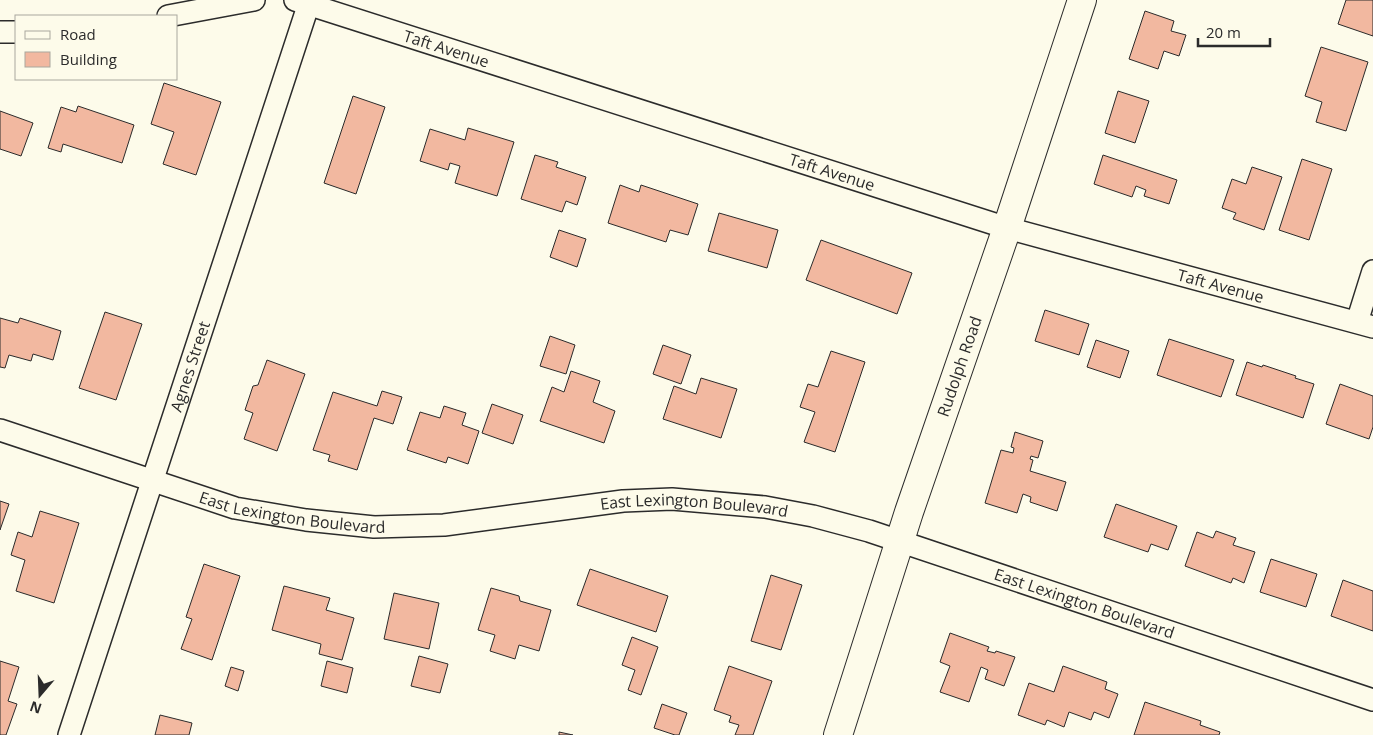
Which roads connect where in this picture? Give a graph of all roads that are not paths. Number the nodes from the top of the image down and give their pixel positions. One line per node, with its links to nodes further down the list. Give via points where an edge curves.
1 (254, 0): 4 (street)
2 (1082, 0): 7 (street, Rudolph Road)
3 (305, 1): 7 (street, Taft Avenue); 11 (street, Agnes Street)
4 (173, 15)
5 (0, 32): 6 (street)
6 (15, 32)
7 (1007, 228): 9 (street, Taft Avenue); 12 (street, Rudolph Road)
8 (1373, 271): 9 (street)
9 (1365, 325)
10 (0, 430): 11 (street, East Lexington Boulevard)
11 (153, 481): 12 (street, East Lexington Boulevard, via 235,508 374,527 444,525 623,501 672,500 765,507 813,516); 14 (street, Agnes Street)
12 (900, 542): 13 (street, East Lexington Boulevard); 15 (street, Rudolph Road)
13 (1373, 700)
14 (70, 735)
15 (838, 735)

